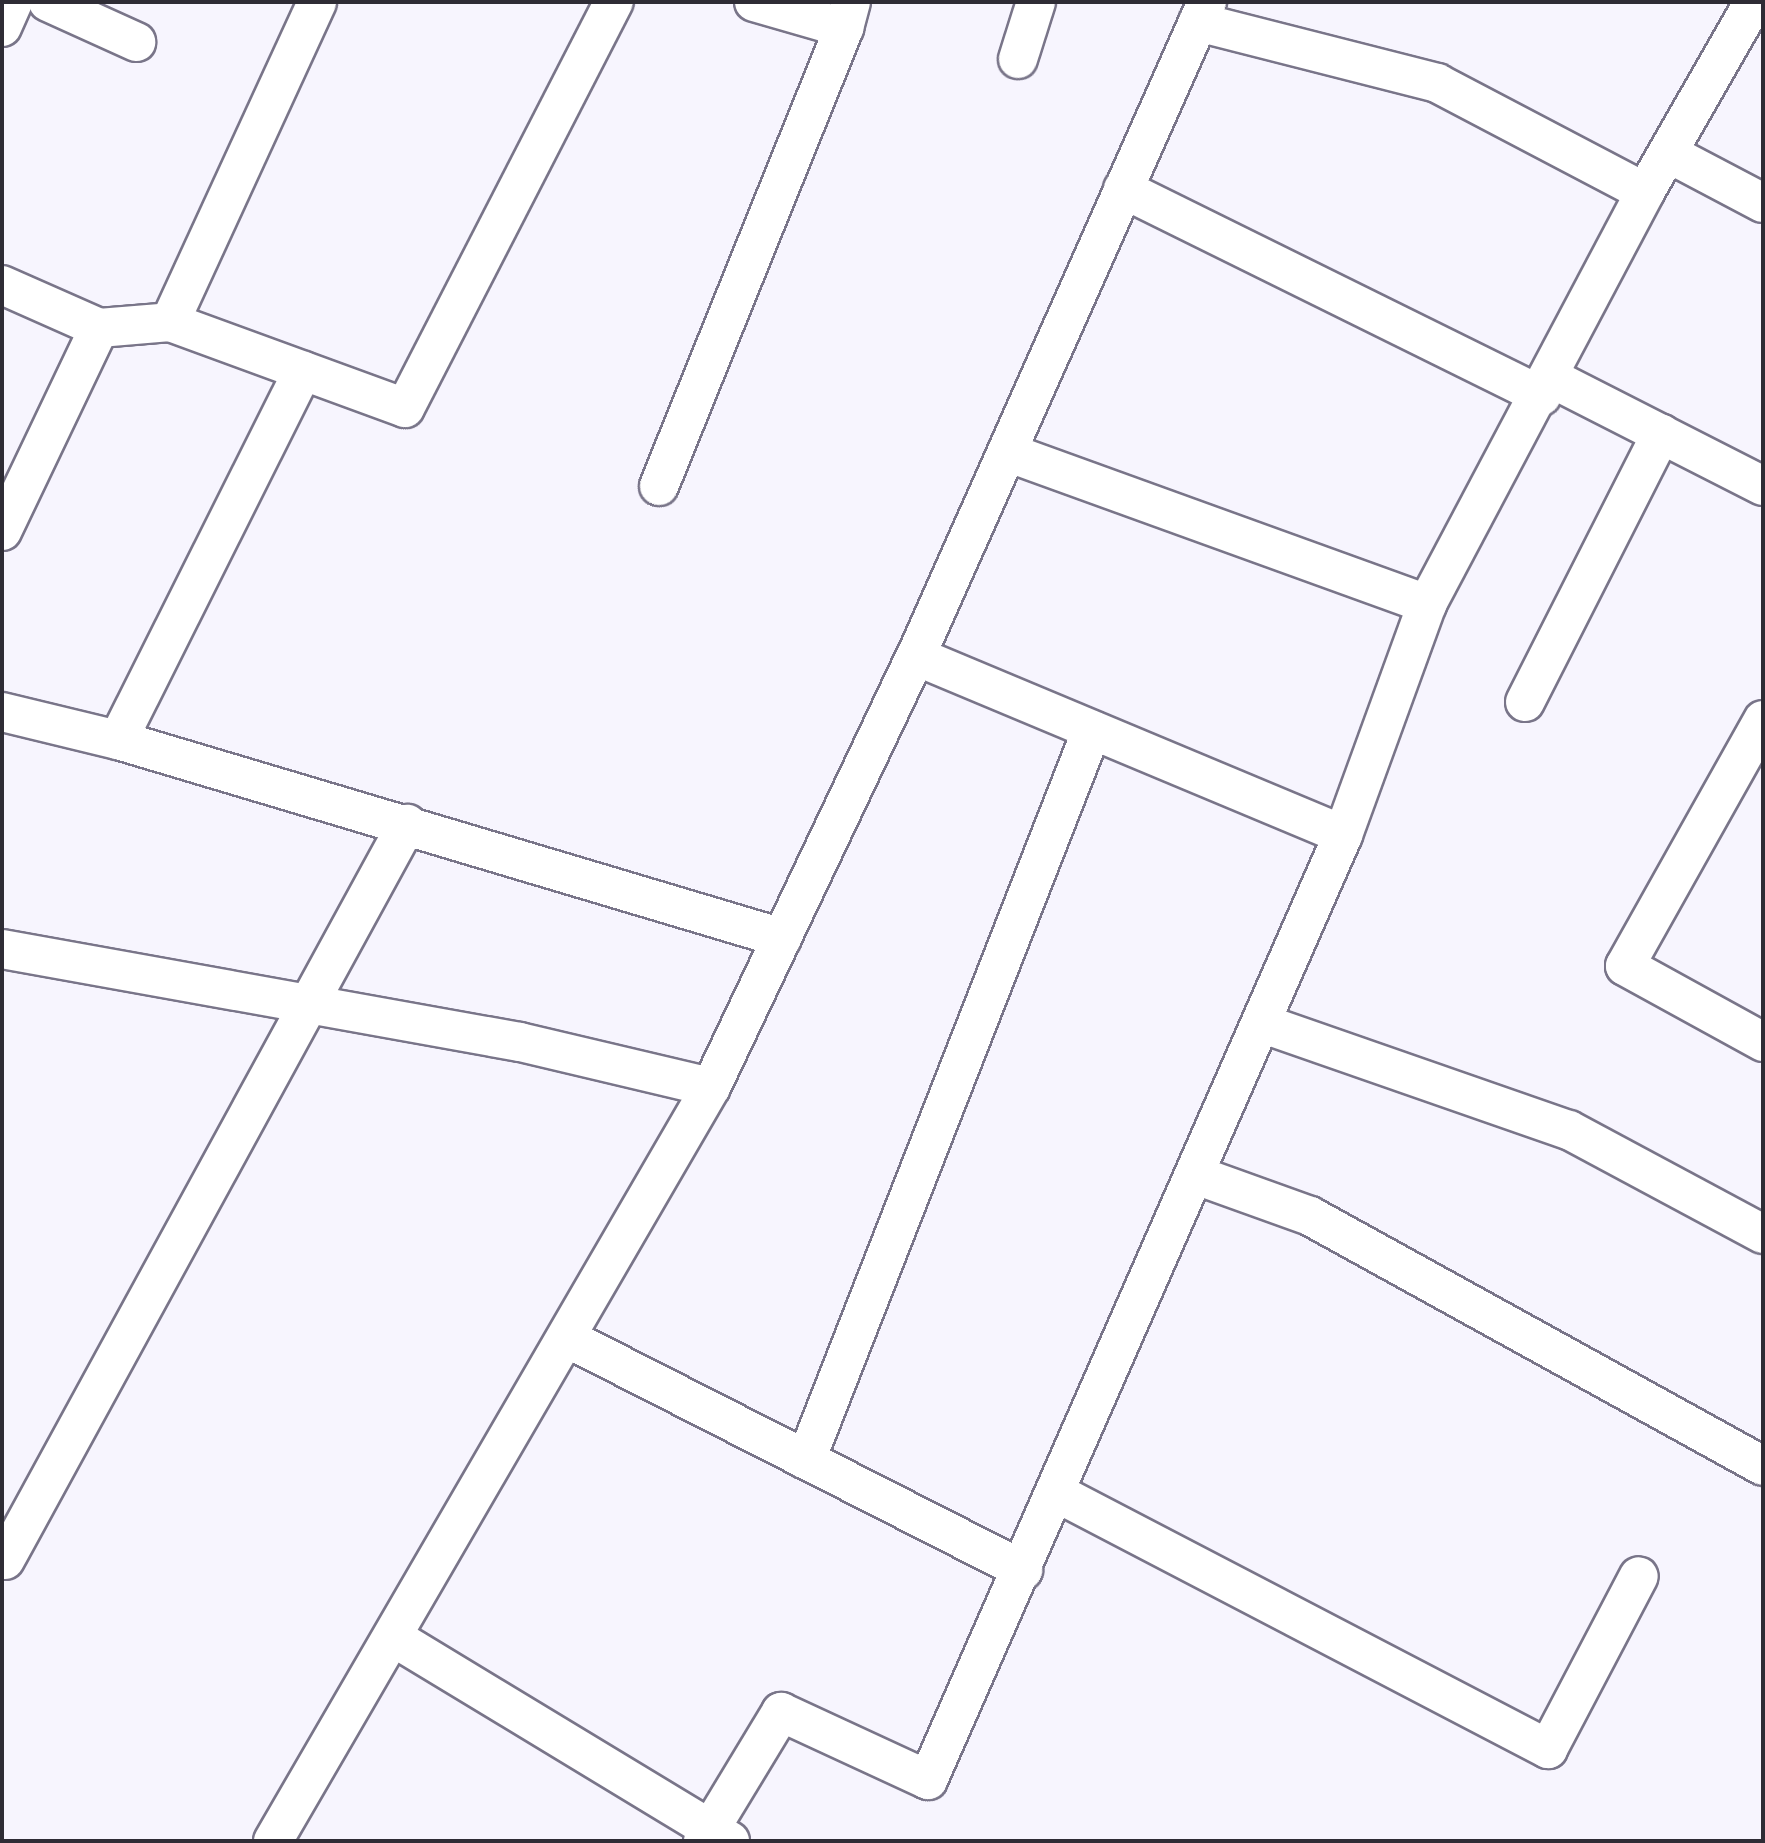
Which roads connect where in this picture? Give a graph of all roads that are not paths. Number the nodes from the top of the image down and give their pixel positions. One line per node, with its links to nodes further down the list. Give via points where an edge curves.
1 (13, 2): 10 (street)
2 (48, 2): 11 (street)
3 (317, 2): 18 (street)
4 (614, 2): 20 (street, via 405,408)
5 (754, 2): 9 (street)
6 (1036, 2): 12 (street)
7 (1754, 2): 13 (street)
8 (1202, 12): 14 (street); 15 (street, via 1437,83)
9 (848, 15): 24 (street)
10 (2, 27)
11 (136, 42)
12 (1018, 59)
13 (1668, 153): 15 (street); 16 (street)
14 (1123, 190): 21 (street); 23 (street)
15 (1645, 192): 21 (street)
16 (1763, 203)
17 (2, 285): 19 (street)
18 (170, 322): 19 (street); 20 (street)
19 (99, 328): 26 (street)
20 (303, 371): 33 (street)
21 (1546, 387): 22 (street); 27 (street)
22 (1661, 434): 25 (street); 29 (street)
23 (1006, 452): 27 (street); 28 (street)
24 (659, 486)
25 (1763, 486)
26 (2, 531)
27 (1427, 604): 35 (street)
28 (916, 656): 32 (street); 36 (street)
29 (1525, 702)
30 (2, 712): 33 (street)
31 (1763, 720): 40 (street, via 1625,967)
32 (1092, 730): 35 (street); 45 (street)
33 (118, 740): 34 (street)
34 (407, 824): 36 (street); 38 (street)
35 (1343, 835): 39 (street)
36 (782, 938): 41 (street)
37 (2, 949): 38 (street)
38 (309, 1004): 41 (street, via 520,1042); 48 (street)
39 (1261, 1023): 42 (street); 43 (street, via 1569,1130)
40 (1763, 1042)
41 (711, 1087): 44 (street)
42 (1196, 1175): 46 (street, via 1310,1216); 47 (street)
43 (1763, 1234)
44 (567, 1338): 45 (street); 51 (street)
45 (806, 1460): 49 (street)
46 (1763, 1466)
47 (1057, 1493): 49 (street); 50 (street, via 1548,1749)
48 (5, 1560)
49 (1023, 1570): 52 (street, via 928,1780 781,1712)
50 (1639, 1576)
51 (393, 1636): 52 (street); 53 (street)
52 (715, 1837)
53 (273, 1841)

